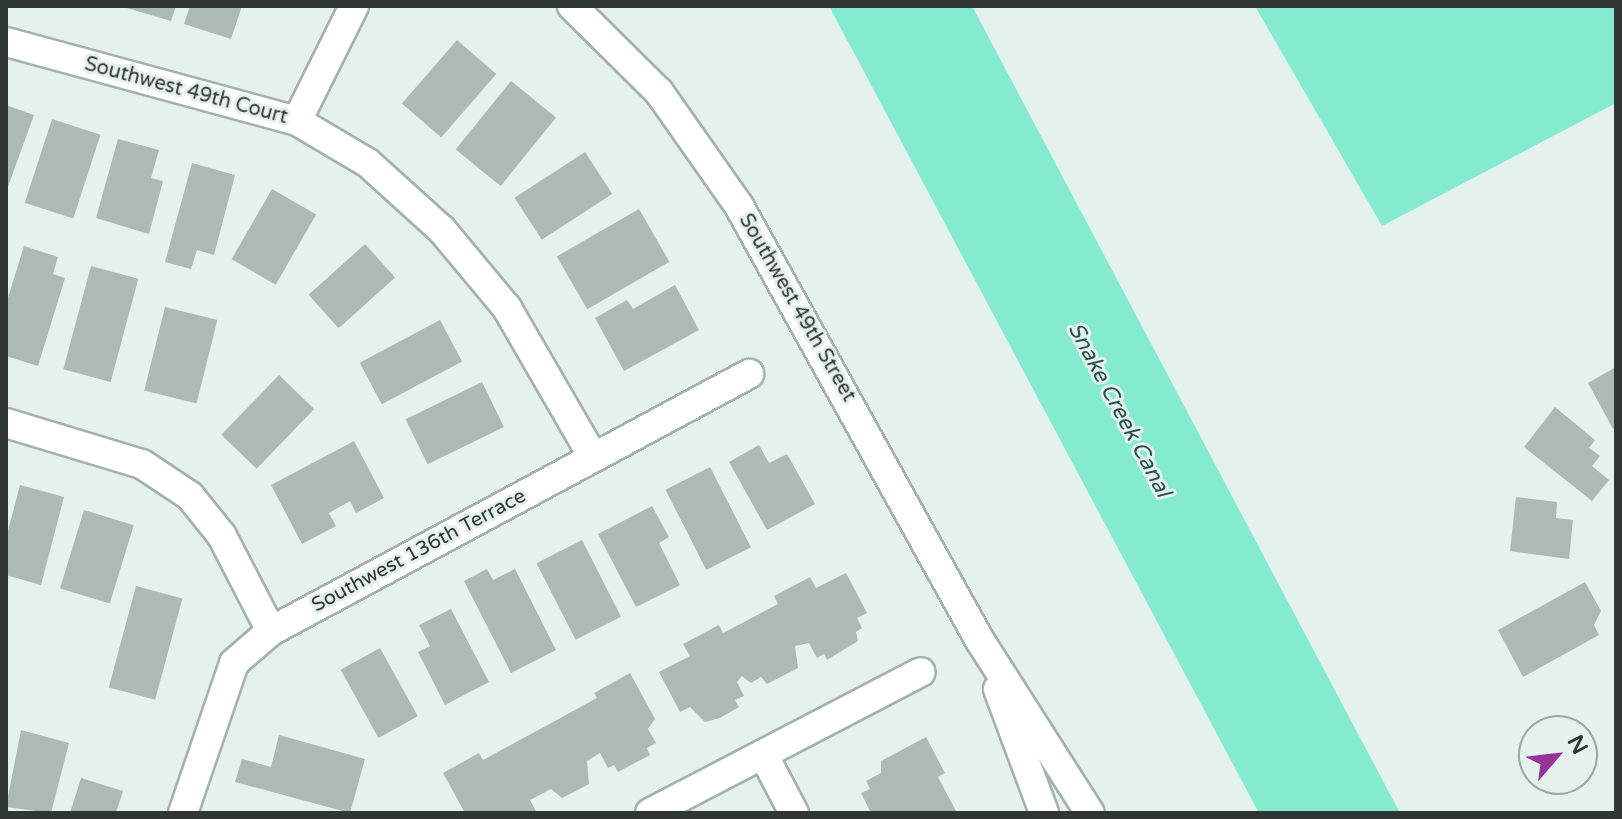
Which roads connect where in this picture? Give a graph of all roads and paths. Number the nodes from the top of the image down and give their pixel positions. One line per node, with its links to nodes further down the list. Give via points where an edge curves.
1 (354, 6): 4 (street)
2 (572, 6): 9 (street, Southwest 49th Street, via 659,92 739,206)
3 (6, 42): 4 (street, Southwest 49th Court)
4 (297, 121): 7 (street, Southwest 49th Court, via 368,163 442,230 507,308)
5 (749, 374): 7 (street, Southwest 136th Terrace)
6 (6, 423): 8 (street, via 142,464 190,496 222,536)
7 (593, 457): 8 (street, Southwest 136th Terrace)
8 (271, 631): 12 (street, Southwest 136th Terrace, via 234,663)
9 (979, 639): 15 (street, Southwest 49th Street); 16 (street, Southwest 49th Street)
10 (921, 672): 11 (street)
11 (763, 754): 13 (street); 14 (street)
12 (183, 813)
13 (650, 813)
14 (794, 813)
15 (1044, 813)
16 (1090, 813)

